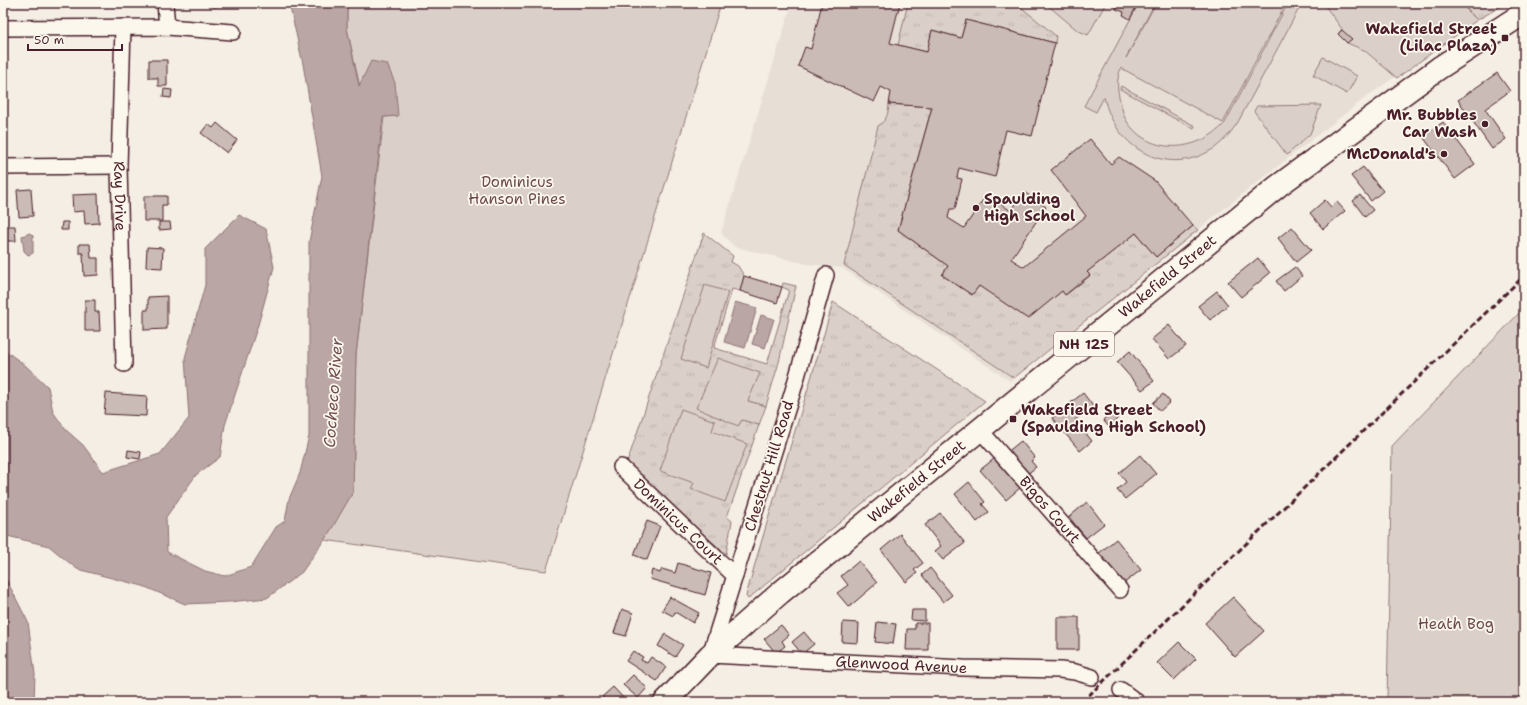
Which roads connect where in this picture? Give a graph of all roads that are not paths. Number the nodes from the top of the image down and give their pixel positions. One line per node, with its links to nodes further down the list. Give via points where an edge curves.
1 (166, 3): 4 (street)
2 (1524, 13): 11 (main road, Wakefield Street / NH 125, via 1439,68 1278,186)
3 (123, 27): 4 (street); 5 (street); 7 (street, Ray Drive)
4 (167, 27): 6 (street)
5 (3, 28)
6 (233, 32)
7 (119, 166): 8 (street); 10 (street, Ray Drive)
8 (3, 167)
9 (826, 275): 13 (street, Chestnut Hill Road)
10 (124, 364)
11 (980, 430): 14 (street, Bigos Court); 15 (main road, Wakefield Street / NH 125, via 780,593)
12 (621, 467): 13 (street, Dominicus Court)
13 (735, 576): 15 (street, Chestnut Hill Road)
14 (1120, 590)
15 (710, 655): 16 (street, Glenwood Avenue, via 963,668 1060,670); 18 (main road, Wakefield Street / NH 125)
16 (1092, 677)
17 (1121, 690): 19 (street)
18 (665, 702)
19 (1137, 702)

